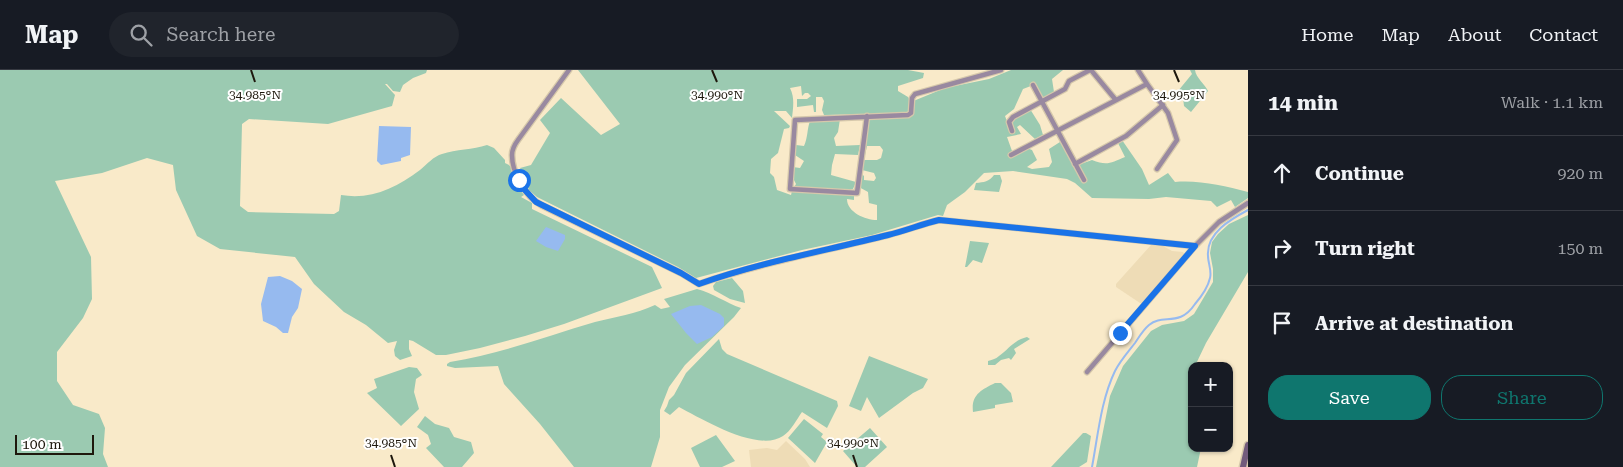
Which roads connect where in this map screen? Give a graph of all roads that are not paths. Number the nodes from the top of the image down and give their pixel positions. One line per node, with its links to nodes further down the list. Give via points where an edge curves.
1 (569, 70): 18 (street, via 514,147 514,166 524,189 541,205 699,284 939,220)
2 (1001, 70): 10 (street, via 915,94 908,115)
3 (1091, 70): 7 (street); 8 (street)
4 (1138, 70): 5 (street)
5 (1147, 84): 7 (street); 9 (street)
6 (1033, 86): 8 (street)
7 (1115, 99): 11 (street)
8 (1041, 101): 11 (street); 12 (street, via 1010,120)
9 (1163, 105): 14 (street, via 1126,136); 15 (street, via 1177,140)
10 (867, 116): 10 (street, via 795,120 790,188 857,192)
11 (1058, 130): 13 (street); 14 (street)
12 (1012, 131)
13 (1011, 155)
14 (1075, 164): 16 (street)
15 (1157, 169)
16 (1084, 180)
17 (1248, 203): 18 (street, via 1218,222)
18 (1195, 246): 19 (street)
19 (1087, 372)
20 (1248, 445): 21 (main road)
21 (1243, 467)

